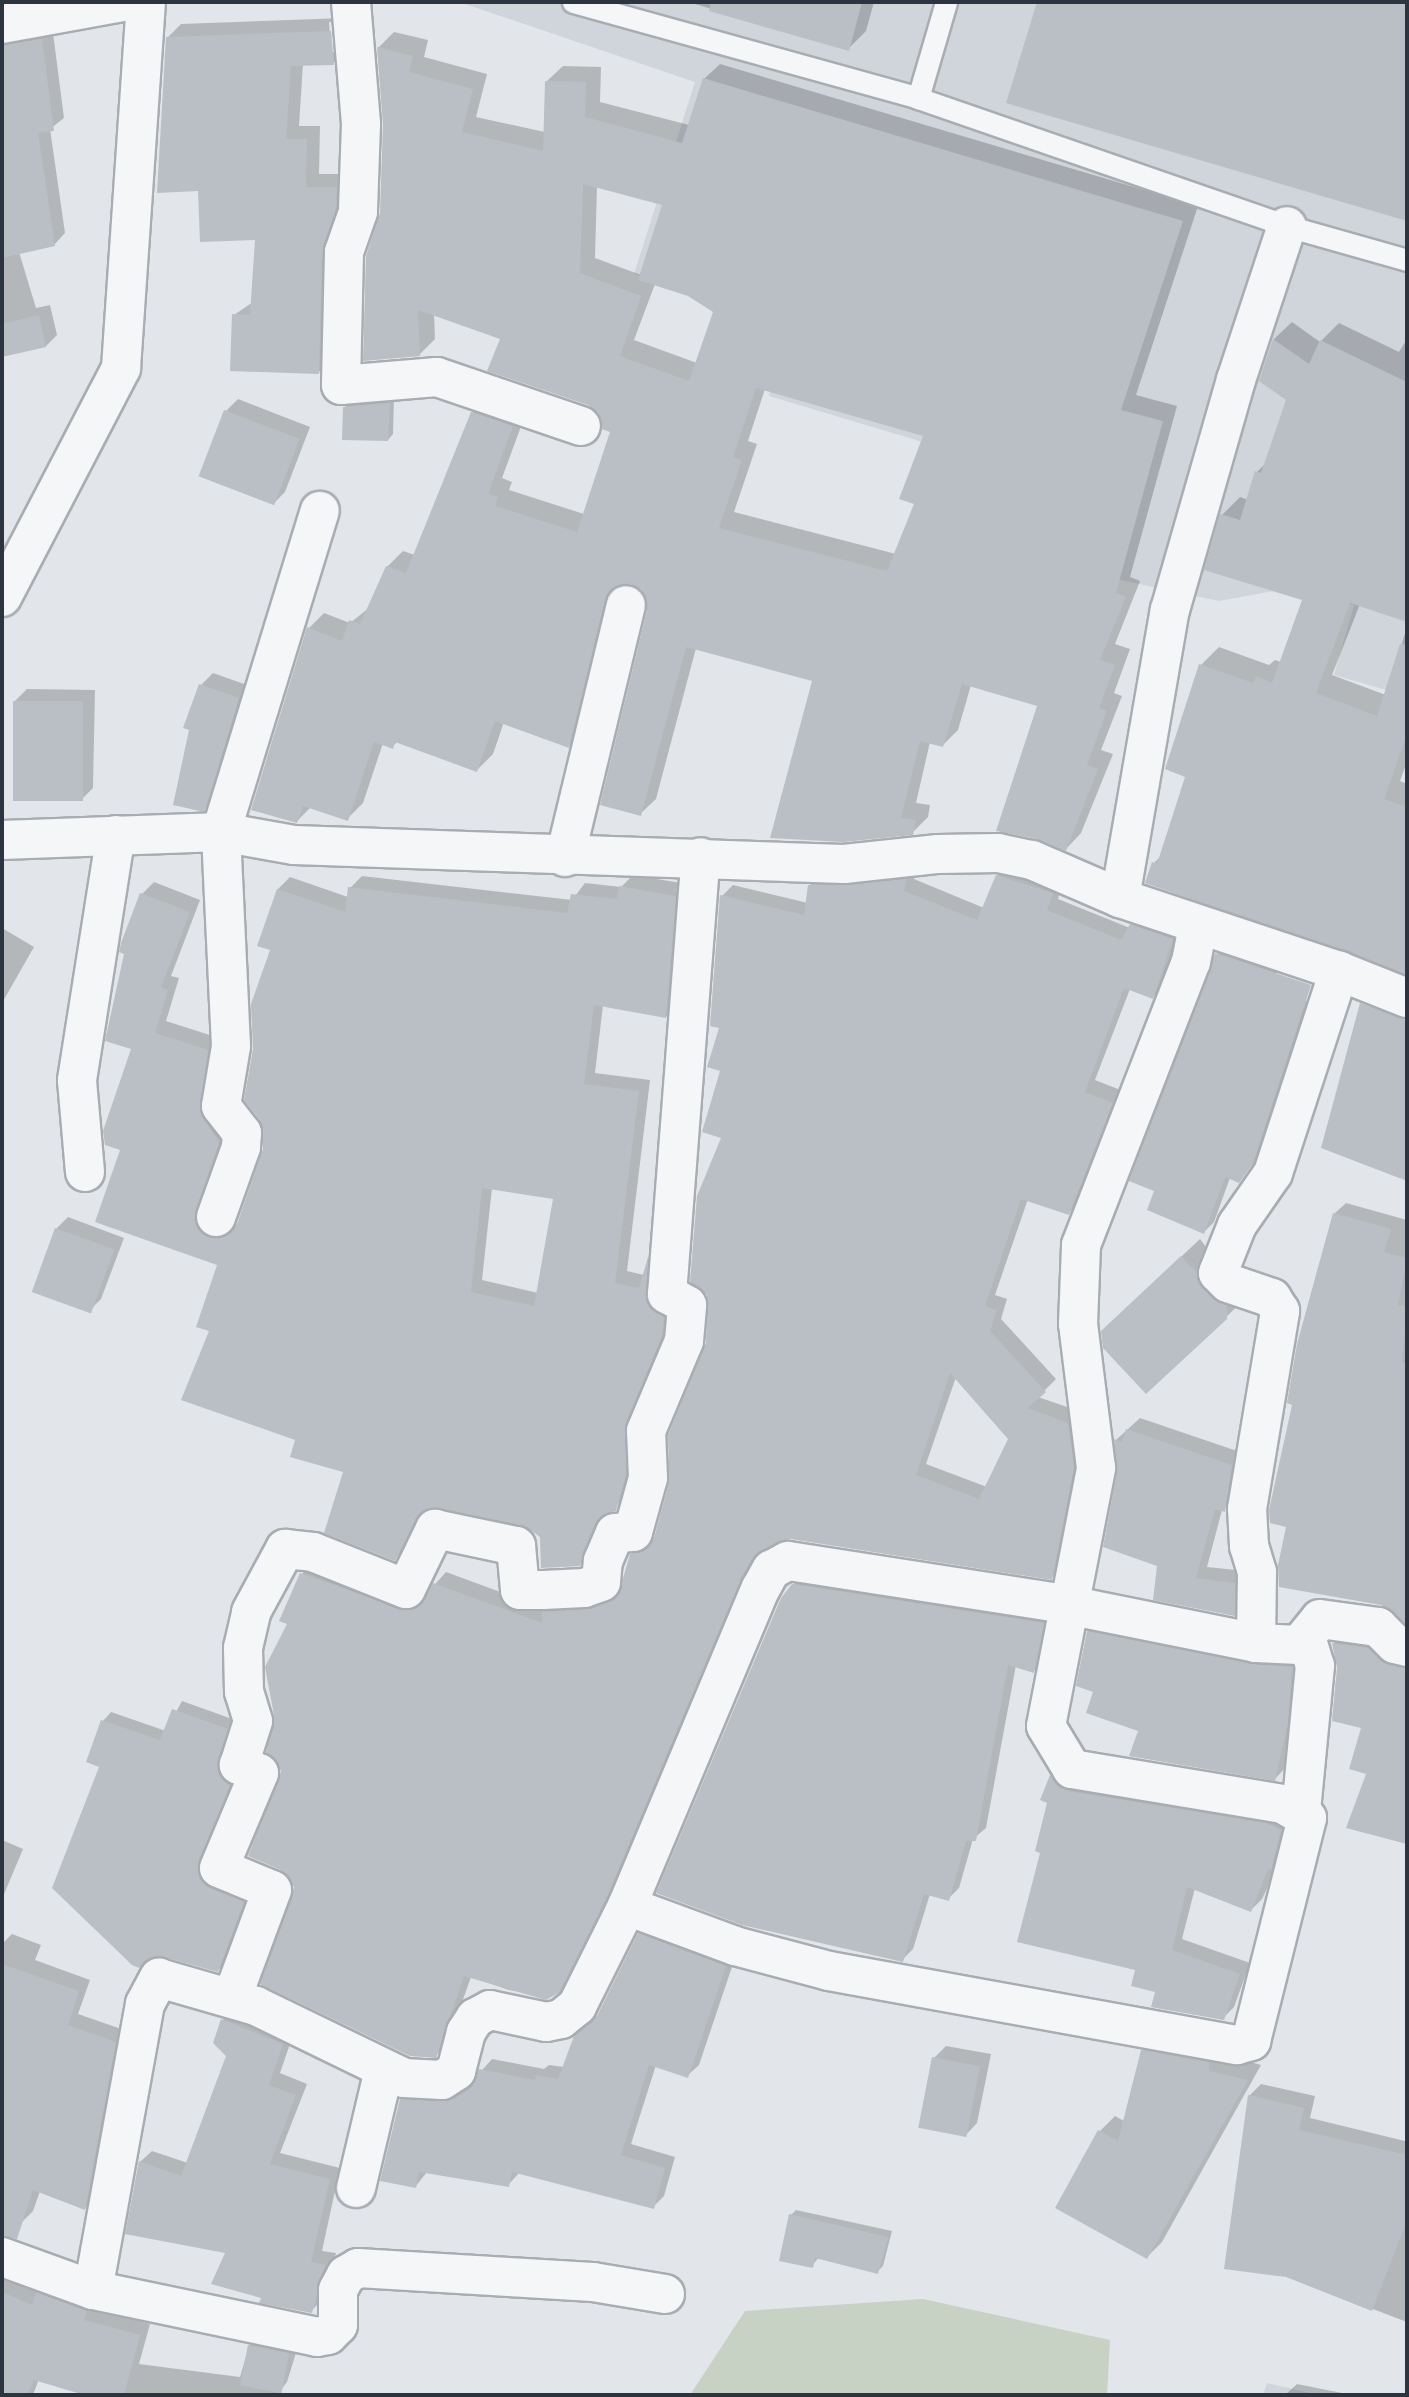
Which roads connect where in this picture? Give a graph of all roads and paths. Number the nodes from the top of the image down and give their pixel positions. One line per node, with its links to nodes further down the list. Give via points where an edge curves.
1 (123, 2): 6 (street)
2 (146, 2): 12 (street, via 121,368)
3 (351, 2): 10 (street, via 361,124 358,212 344,252 341,385 437,377)
4 (573, 2): 7 (lane)
5 (946, 2): 7 (lane)
6 (2, 24)
7 (918, 98): 8 (lane)
8 (1287, 226): 9 (lane); 19 (street, via 1236,380 1170,610)
9 (1407, 260)
10 (581, 426)
11 (320, 511): 14 (street)
12 (2, 597)
13 (626, 605): 18 (street)
14 (221, 832): 15 (street); 18 (street, via 294,845); 24 (street, via 231,1046 221,1106 242,1133 242,1147)
15 (116, 835): 16 (street); 23 (street, via 77,1080)
16 (2, 840)
17 (701, 856): 18 (street); 19 (street, via 844,864 938,853 998,853 1032,860); 31 (street, via 667,1294 687,1305 684,1341 646,1431 648,1478 633,1532 615,1533 603,1561 601,1582 543,1590 520,1590 516,1546 435,1529 406,1589 313,1552 285,1549 251,1612 243,1648 244,1692 253,1721 239,1765 259,1773 219,1868 272,1891)
18 (565, 857)
19 (1120, 898): 20 (street)
20 (1198, 926): 21 (street); 25 (street, via 1191,962 1081,1245 1078,1324 1096,1468)
21 (1339, 971): 22 (street); 27 (street, via 1273,1173 1237,1225 1218,1273 1228,1283 1272,1298 1280,1311 1247,1509 1249,1546 1257,1572)
22 (1407, 998)
23 (85, 1172)
24 (216, 1217)
25 (1068, 1605): 27 (street); 29 (street, via 1046,1726 1072,1769); 30 (street, via 789,1561 771,1570 705,1713)
26 (1306, 1637): 27 (street, via 1290,1647); 28 (street, via 1314,1621 1320,1619 1378,1627 1395,1644); 29 (street, via 1315,1666)
27 (1256, 1643)
28 (1407, 1647)
29 (1301, 1811): 30 (street, via 1309,1825 1258,2023 1251,2041 1244,2045 829,1972 735,1946)
30 (627, 1906): 32 (street, via 577,2006 561,2019 546,2022 490,2010 475,2018 466,2032 456,2071 442,2080 404,2078)
31 (232, 1998): 32 (street); 35 (street, via 159,1978 151,1988)
32 (384, 2070): 33 (street)
33 (356, 2188)
34 (2, 2257): 35 (street)
35 (93, 2290): 36 (street, via 317,2337 328,2335 338,2325 338,2290 346,2274 358,2268 593,2282)
36 (665, 2294)

